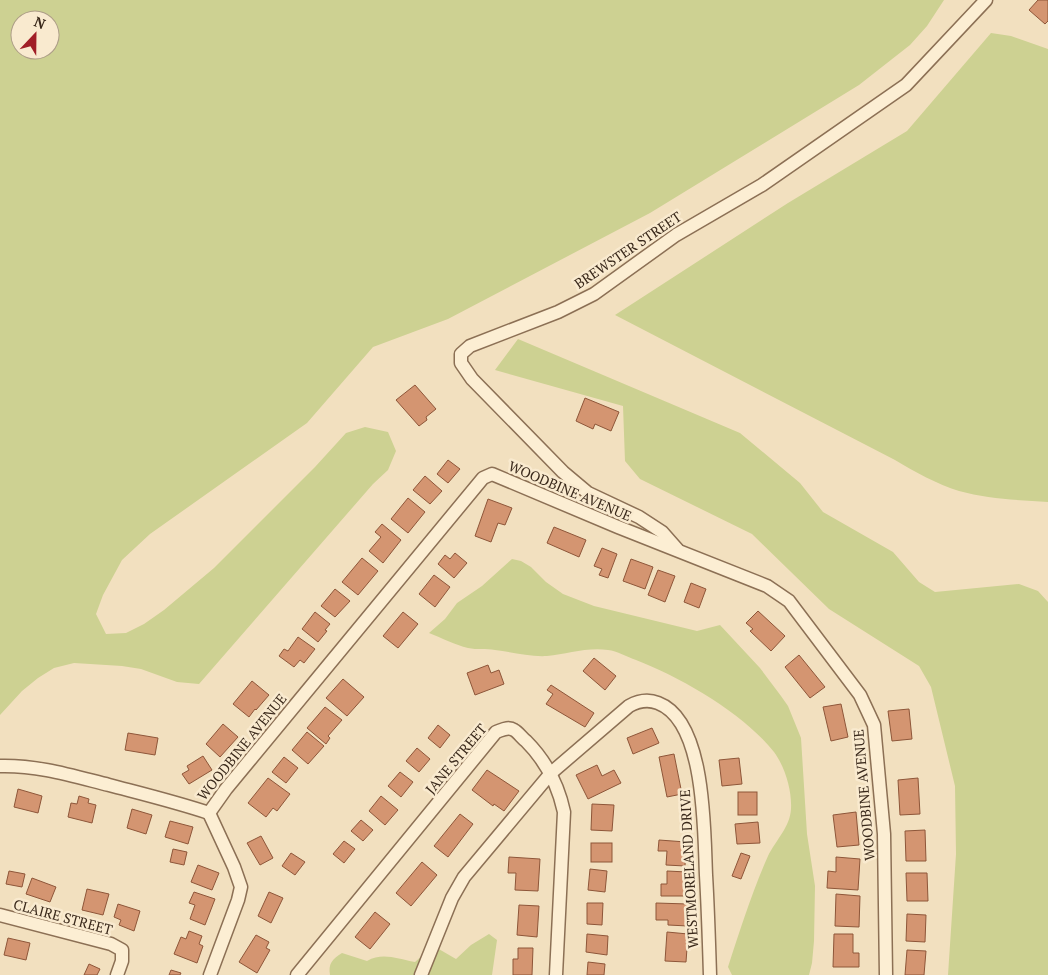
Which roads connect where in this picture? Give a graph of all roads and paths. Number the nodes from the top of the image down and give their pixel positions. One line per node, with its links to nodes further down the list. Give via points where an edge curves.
1 (986, 0): 2 (street, BREWSTER STREET, via 906,85 762,185 676,235 594,294 558,312 470,346 461,354 461,363 472,379 563,472 588,493 639,517 662,532)
2 (678, 551): 5 (street, WOODBINE AVENUE, via 492,474 483,478); 13 (street, WOODBINE AVENUE, via 767,586 789,601 860,695 874,725 877,755 884,834)
3 (0, 766): 5 (street, WOODBINE AVENUE, via 17,765 56,771)
4 (551, 773): 9 (street, JANE STREET, via 514,730 506,728 496,732); 10 (street, WESTMORELAND DRIVE, via 464,877 452,898); 11 (street, JANE STREET, via 564,812); 12 (street, WESTMORELAND DRIVE, via 638,701 655,701 670,709 683,726 695,757 702,797)
5 (209, 813): 8 (street, via 241,887)
6 (0, 915): 7 (street, CLAIRE STREET, via 112,944 122,950)
7 (117, 975)
8 (210, 975)
9 (298, 975)
10 (421, 975)
11 (556, 975)
12 (710, 975)
13 (886, 975)

